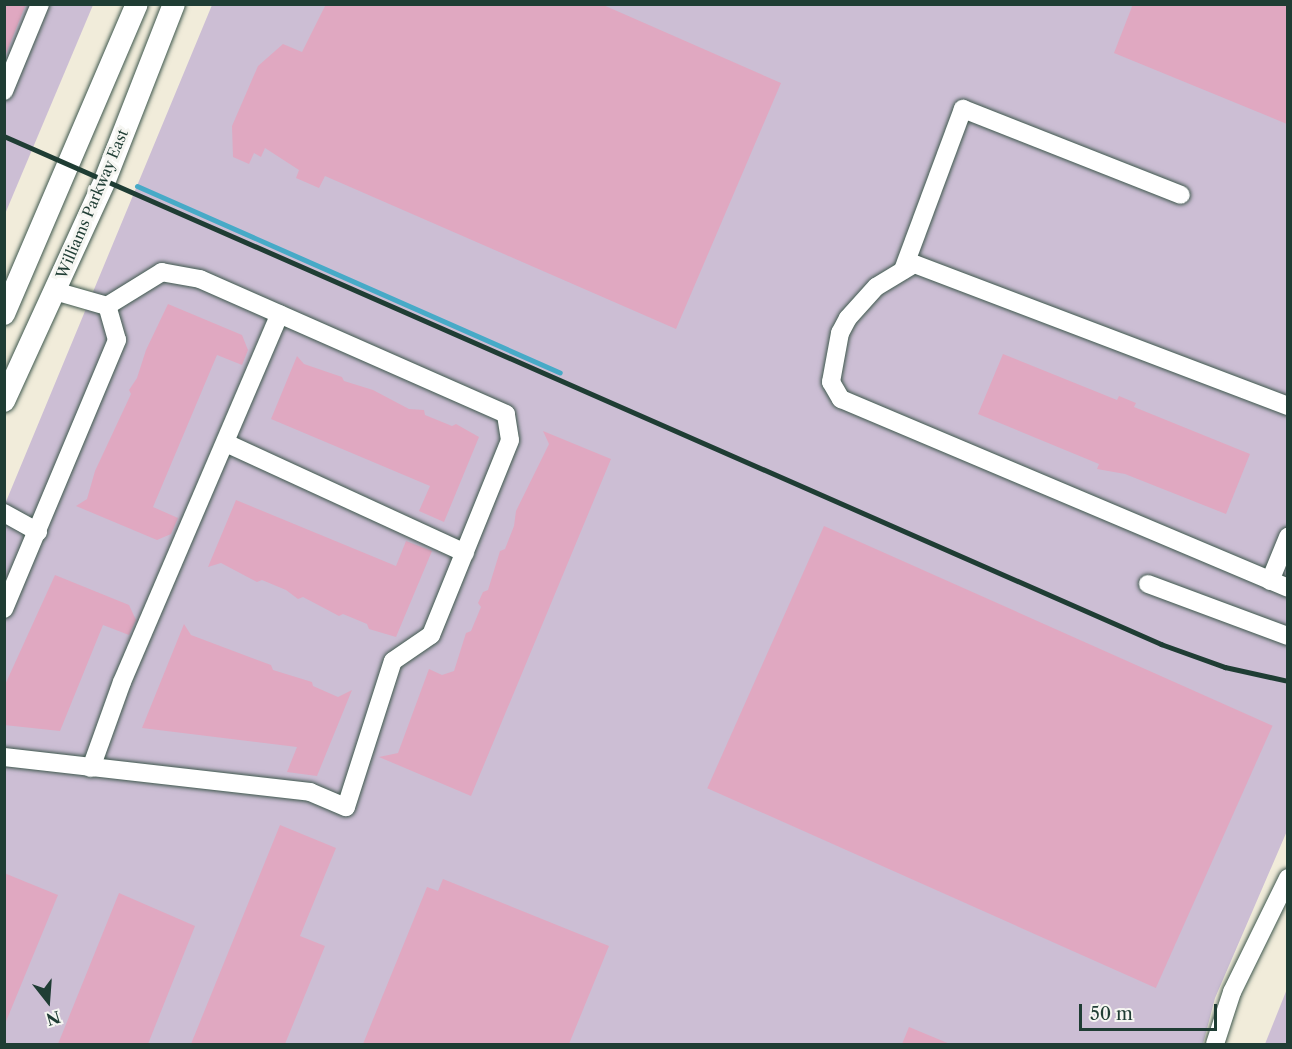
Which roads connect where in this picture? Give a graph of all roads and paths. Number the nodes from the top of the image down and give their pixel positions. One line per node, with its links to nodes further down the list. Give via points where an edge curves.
1 (40, 4): 4 (street)
2 (137, 4): 9 (main road)
3 (174, 4): 7 (main road, Williams Parkway East, via 105,180)
4 (4, 91)
5 (1181, 195): 6 (street, via 963,109)
6 (903, 270): 12 (street, via 914,264); 18 (street, via 862,299 840,333 831,382 841,399)
7 (55, 291): 8 (street); 11 (main road, Williams Parkway East)
8 (107, 306): 10 (street, via 162,272 200,279); 15 (street, via 117,340)
9 (5, 310)
10 (280, 314): 13 (street); 17 (street, via 506,414 510,440)
11 (4, 401)
12 (1287, 406)
13 (226, 443): 17 (street); 24 (street, via 122,682)
14 (4, 513): 15 (street)
15 (38, 532): 21 (street)
16 (1287, 537): 18 (street)
17 (465, 553): 24 (street, via 431,635 393,661 346,807 310,792)
18 (1270, 581): 20 (street)
19 (1148, 584): 22 (street)
20 (1287, 588)
21 (4, 609)
22 (1287, 636)
23 (4, 757): 24 (street)
24 (91, 768)
25 (1287, 878): 26 (street, via 1232,992)
26 (1215, 1044)

